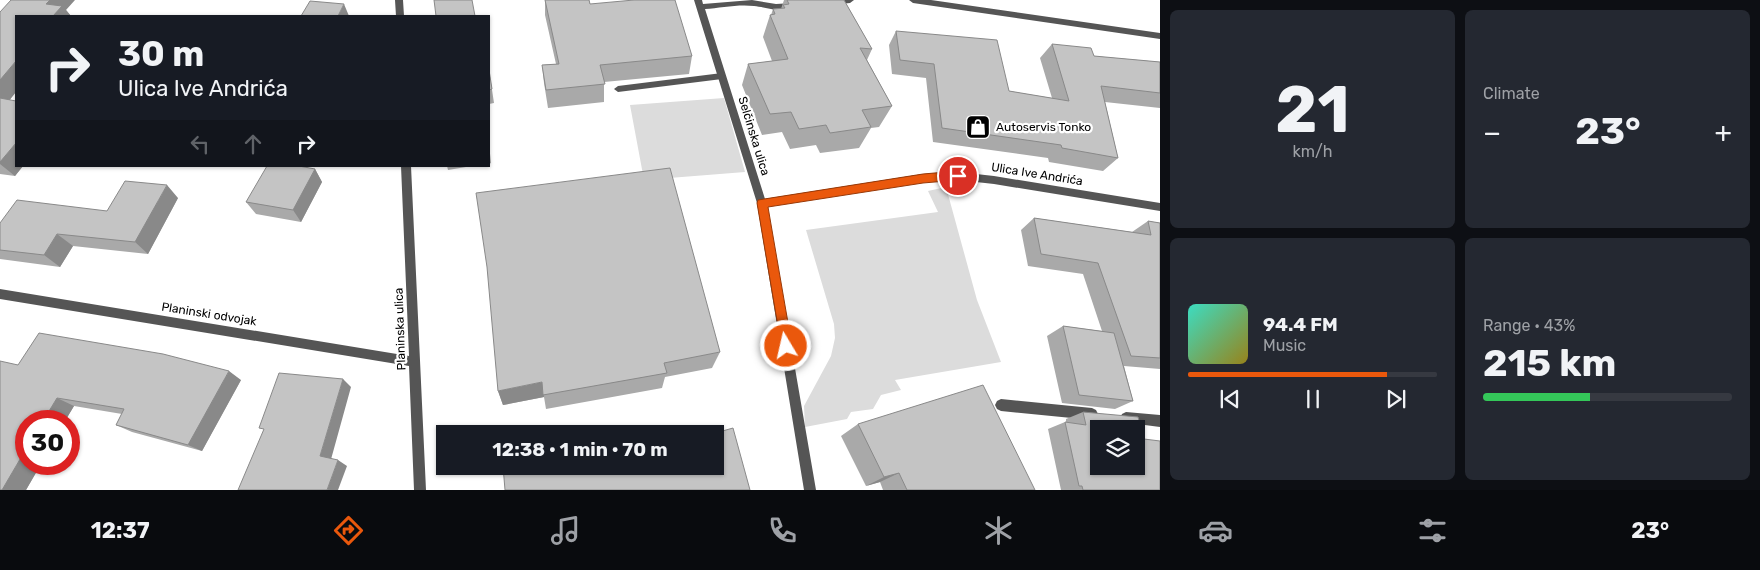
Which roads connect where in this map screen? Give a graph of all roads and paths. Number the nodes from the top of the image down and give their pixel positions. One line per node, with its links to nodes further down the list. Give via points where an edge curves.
1 (399, 0): 7 (street)
2 (850, 0): 5 (street)
3 (913, 0): 8 (street)
4 (699, 3): 6 (street, via 752,3 776,7); 9 (street, Selčinska ulica)
5 (822, 4)
6 (804, 5)
7 (400, 15)
8 (1160, 36)
9 (722, 76): 10 (street); 12 (street, Selčinska ulica)
10 (618, 89)
11 (406, 167): 15 (street, Planinska ulica)
12 (762, 203): 13 (street, Ulica Ive Andrića, via 923,178 958,176); 19 (street, Selčinska ulica)
13 (1160, 207)
14 (0, 294): 15 (street, Planinski odvojak)
15 (414, 362): 18 (street, Planinska ulica)
16 (1002, 405): 17 (street)
17 (1160, 421)
18 (420, 490)
19 (810, 490)

